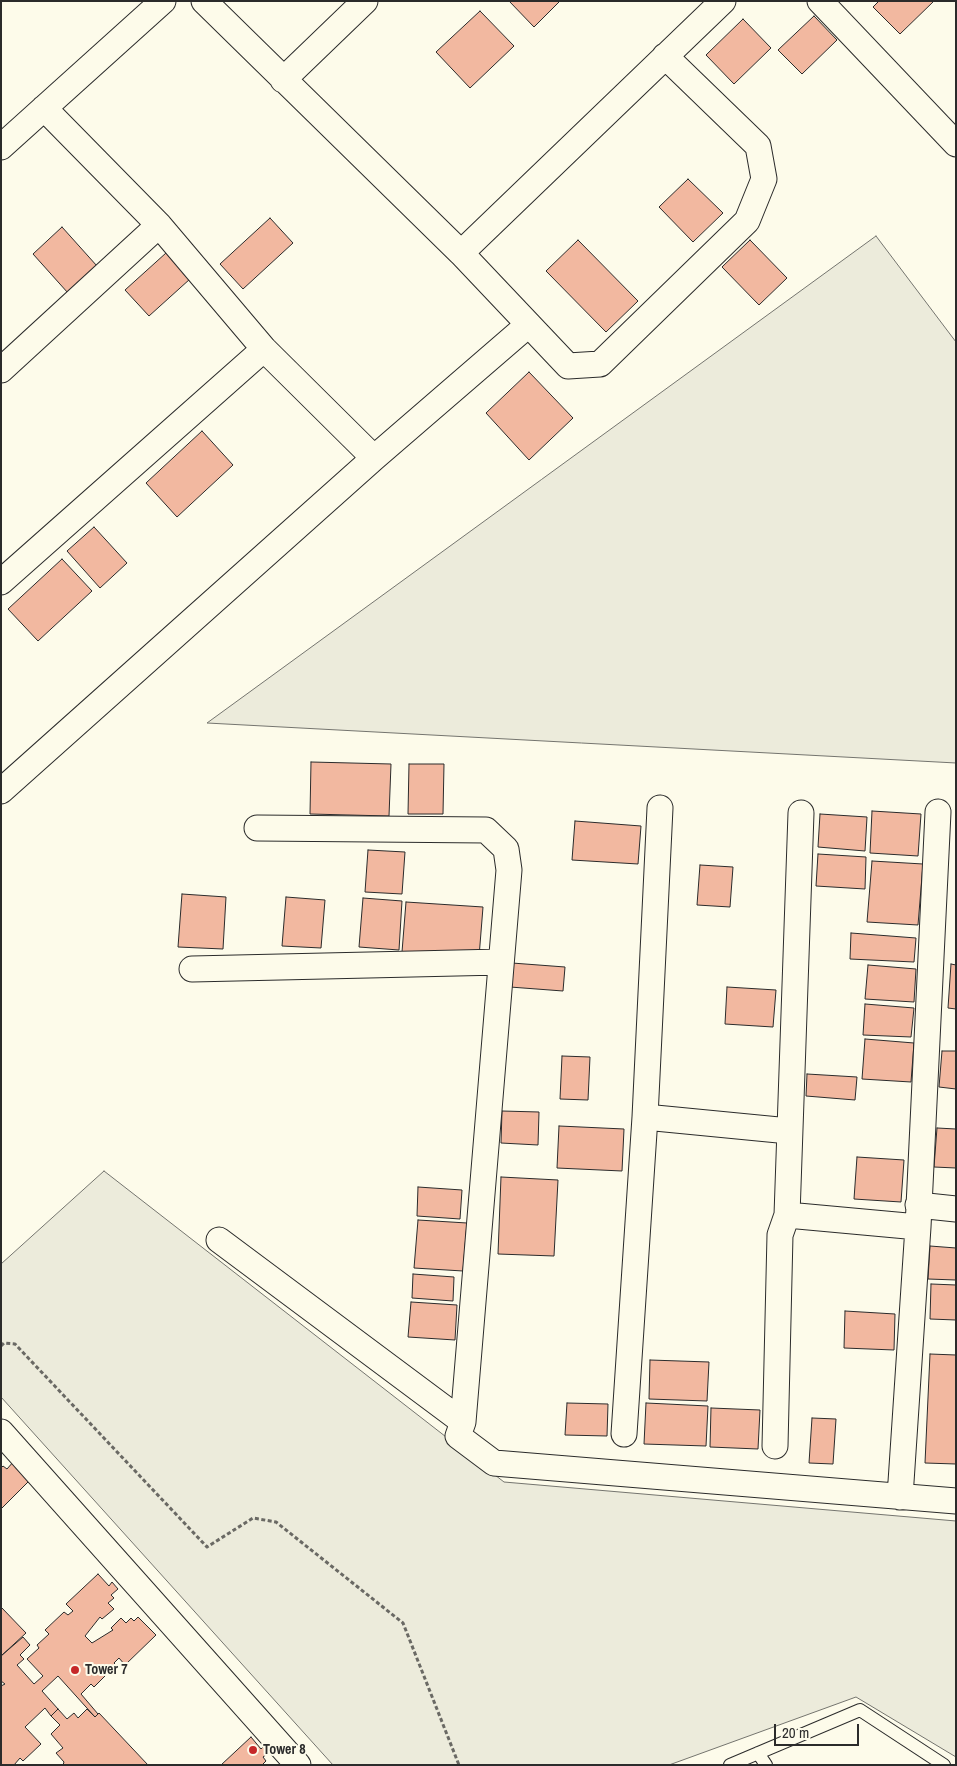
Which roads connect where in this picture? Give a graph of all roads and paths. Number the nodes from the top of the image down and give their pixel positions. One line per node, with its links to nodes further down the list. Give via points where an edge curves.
1 (163, 1): 8 (street)
2 (204, 1): 7 (street)
3 (365, 1): 7 (street)
4 (723, 1): 6 (street)
5 (820, 1): 9 (street)
6 (665, 56): 12 (street); 13 (street, via 758,146 764,179 747,222 600,364 568,366)
7 (283, 80): 12 (street)
8 (44, 108): 10 (street); 11 (street)
9 (956, 144)
10 (1, 147)
11 (159, 226): 14 (street); 15 (street)
12 (462, 253): 13 (street)
13 (528, 324): 16 (street)
14 (264, 349): 16 (street); 17 (street)
15 (1, 370)
16 (374, 458): 18 (street)
17 (1, 582)
18 (1, 791)
19 (660, 808): 25 (street)
20 (938, 812): 29 (street)
21 (801, 813): 26 (street)
22 (257, 828): 23 (street, via 486,830 506,849 509,870)
23 (501, 962): 24 (street); 32 (street)
24 (192, 969)
25 (645, 1117): 26 (street); 34 (street)
26 (789, 1131): 28 (street)
27 (956, 1209): 29 (street)
28 (787, 1214): 29 (street); 35 (street, via 780,1234)
29 (918, 1216): 36 (street)
30 (219, 1240): 32 (street)
31 (1, 1346): 40 (path, via 15,1344 206,1547 253,1518 276,1522 403,1623)
32 (463, 1422): 36 (street, via 458,1436 494,1463)
33 (1, 1432): 39 (street)
34 (624, 1434)
35 (775, 1446)
36 (900, 1496): 37 (street)
37 (956, 1501)
38 (758, 1753): 41 (lane); 42 (lane); 43 (lane, via 860,1710)
39 (298, 1765)
40 (459, 1765)
41 (730, 1765)
42 (766, 1765)
43 (944, 1765)

